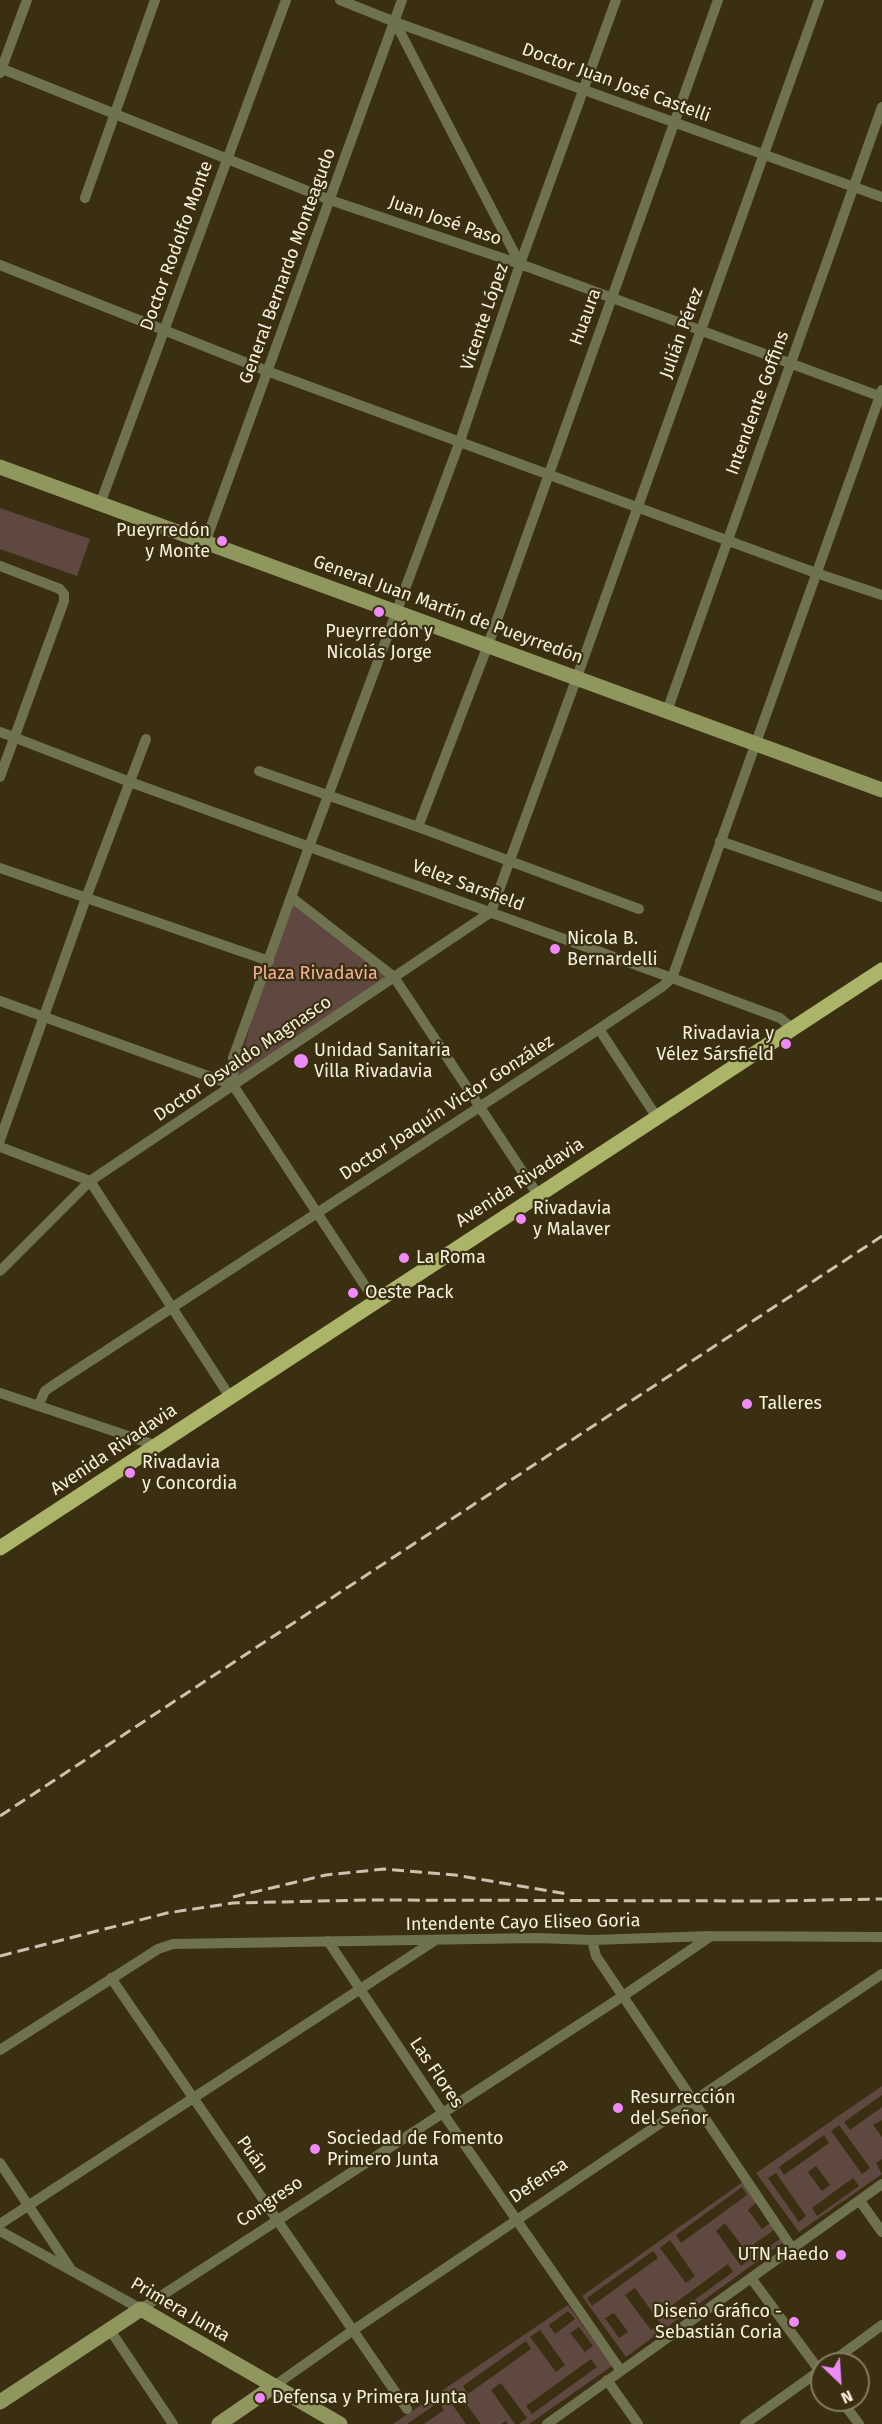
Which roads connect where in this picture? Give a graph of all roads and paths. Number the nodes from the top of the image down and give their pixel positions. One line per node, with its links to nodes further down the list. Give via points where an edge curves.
1 (27, 0): 10 (street)
2 (155, 0): 13 (street)
3 (286, 0): 16 (street, Doctor Rodolfo Monte)
4 (340, 0): 9 (street, Doctor Juan José Castelli)
5 (402, 0): 9 (street, General Bernardo Monteagudo)
6 (616, 0): 11 (street, Vicente López)
7 (718, 0): 14 (street, Huaura)
8 (819, 0): 15 (street, Julián Pérez)
9 (394, 22): 11 (street, Doctor Juan José Castelli); 20 (street, General Bernardo Monteagudo); 21 (street)
10 (1, 70): 13 (street, Juan José Paso)
11 (584, 89): 14 (street, Doctor Juan José Castelli); 21 (street, Vicente López)
12 (882, 107): 17 (street, Intendente Goffins)
13 (115, 113): 16 (street, Juan José Paso); 19 (street)
14 (675, 122): 15 (street, Doctor Juan José Castelli); 23 (street, Huaura)
15 (764, 154): 17 (street, Doctor Juan José Castelli); 25 (street, Julián Pérez)
16 (227, 159): 20 (street, Juan José Paso); 24 (street, Doctor Rodolfo Monte)
17 (854, 186): 18 (street, Doctor Juan José Castelli); 26 (street, Intendente Goffins)
18 (882, 197)
19 (85, 198)
20 (330, 200): 21 (street, Juan José Paso); 27 (street, General Bernardo Monteagudo)
21 (520, 264): 23 (street, Juan José Paso); 29 (street, Vicente López)
22 (0, 265): 24 (street)
23 (610, 299): 25 (street, Juan José Paso); 31 (street, Huaura)
24 (163, 329): 27 (street); 32 (street, Doctor Rodolfo Monte)
25 (700, 331): 26 (street, Juan José Paso); 33 (street, Julián Pérez)
26 (790, 364): 28 (street, Juan José Paso); 34 (street, Intendente Goffins)
27 (267, 370): 29 (street); 35 (street, General Bernardo Monteagudo)
28 (881, 394): 37 (street)
29 (460, 441): 31 (street); 39 (street, Vicente López)
30 (0, 467): 32 (street, General Juan Martín de Pueyrredón)
31 (548, 474): 33 (street); 40 (street, Huaura)
32 (100, 504): 35 (street, General Juan Martín de Pueyrredón)
33 (639, 506): 34 (street); 41 (street, Julián Pérez)
34 (726, 540): 37 (street); 42 (street, Intendente Goffins)
35 (205, 543): 39 (street, General Juan Martín de Pueyrredón)
36 (0, 566): 44 (street, via 64,594)
37 (816, 573): 38 (street); 46 (street)
38 (882, 595)
39 (398, 611): 40 (street, General Juan Martín de Pueyrredón); 51 (street, Vicente López)
40 (488, 645): 41 (street, General Juan Martín de Pueyrredón); 52 (street, Huaura)
41 (577, 677): 42 (street, General Juan Martín de Pueyrredón); 55 (street)
42 (667, 711): 46 (street, General Juan Martín de Pueyrredón)
43 (0, 732): 44 (street, Velez Sarsfield)
44 (15, 737): 48 (street); 49 (street, Velez Sarsfield)
45 (146, 740): 49 (street)
46 (756, 744): 50 (street, General Juan Martín de Pueyrredón); 53 (street)
47 (259, 771): 51 (street)
48 (0, 777)
49 (130, 782): 54 (street, Velez Sarsfield); 59 (street)
50 (882, 790)
51 (329, 795): 52 (street); 54 (street, Vicente López)
52 (418, 827): 55 (street)
53 (720, 841): 58 (street); 65 (street)
54 (309, 847): 57 (street, Vicente López); 61 (street, Velez Sarsfield)
55 (508, 860): 60 (street); 61 (street)
56 (0, 867): 59 (street)
57 (291, 897): 62 (street, Vicente López); 64 (street)
58 (882, 897)
59 (87, 898): 62 (street); 67 (street)
60 (639, 909)
61 (491, 912): 64 (street, Doctor Osvaldo Magnasco); 65 (street, Velez Sarsfield)
62 (269, 961): 70 (street, Vicente López, via 233,1058)
63 (882, 970): 68 (main road, Avenida Rivadavia)
64 (394, 977): 70 (street, Doctor Osvaldo Magnasco); 71 (street)
65 (672, 978): 68 (street, Velez Sarsfield, via 780,1018); 69 (street, Doctor Joaquín Victor González)
66 (0, 1001): 67 (street)
67 (43, 1018): 70 (street); 73 (street)
68 (792, 1028): 72 (main road, Avenida Rivadavia)
69 (599, 1029): 71 (street, Doctor Joaquín Victor González); 72 (street)
70 (234, 1085): 75 (street, Doctor Osvaldo Magnasco); 77 (street)
71 (479, 1106): 76 (street); 77 (street, Doctor Joaquín Victor González)
72 (656, 1116): 76 (main road, Avenida Rivadavia)
73 (0, 1140)
74 (0, 1147): 75 (street)
75 (90, 1181): 78 (street, Doctor Osvaldo Magnasco); 80 (street)
76 (538, 1195): 79 (main road, Avenida Rivadavia)
77 (318, 1213): 79 (street); 80 (street, Doctor Joaquín Victor González)
78 (0, 1270)
79 (375, 1301): 82 (main road, Avenida Rivadavia)
80 (173, 1308): 82 (street); 83 (street, Doctor Joaquín Victor González, via 45,1391)
81 (0, 1393): 83 (street)
82 (230, 1396): 84 (main road, Avenida Rivadavia)
83 (38, 1406): 84 (street)
84 (155, 1445): 85 (main road, Avenida Rivadavia)
85 (0, 1548)
86 (711, 1936): 87 (street, Intendente Cayo Eliseo Goria); 88 (street, Intendente Cayo Eliseo Goria); 94 (street, Congreso)
87 (882, 1937)
88 (592, 1940): 90 (street, Intendente Cayo Eliseo Goria); 94 (street, via 596,1956)
89 (328, 1941): 90 (street, Intendente Cayo Eliseo Goria); 92 (street, Intendente Cayo Eliseo Goria, via 165,1945); 93 (street, Las Flores)
90 (434, 1941): 93 (street)
91 (882, 1974): 97 (street, Defensa)
92 (111, 1978): 95 (street); 96 (street, Puán)
93 (360, 1989): 96 (street); 98 (street, Las Flores)
94 (623, 1996): 97 (street); 98 (street, Congreso)
95 (0, 2050)
96 (193, 2099): 102 (street); 104 (street, Puán)
97 (693, 2101): 103 (street, Defensa); 108 (street)
98 (442, 2112): 103 (street, Las Flores); 104 (street, Congreso)
99 (0, 2163): 102 (street)
100 (882, 2184): 101 (street)
101 (860, 2200): 107 (street); 108 (street)
102 (28, 2205): 105 (street); 109 (street)
103 (516, 2220): 114 (street, Defensa); 117 (street, Las Flores)
104 (277, 2221): 111 (street, Congreso); 114 (street, Puán)
105 (0, 2224)
106 (0, 2231): 109 (street, Primera Junta)
107 (882, 2232)
108 (792, 2248): 110 (street)
109 (72, 2271): 111 (street, Primera Junta)
110 (751, 2278): 116 (street); 117 (street)
111 (141, 2310): 113 (street, Congreso); 120 (street, Primera Junta)
112 (882, 2325): 115 (street)
113 (110, 2330): 121 (street, Congreso); 123 (street)
114 (352, 2331): 120 (street, Defensa); 122 (street, Puán)
115 (847, 2352)
116 (810, 2353)
117 (621, 2370): 119 (street)
118 (810, 2379): 128 (street)
119 (608, 2380): 126 (street); 127 (street)
120 (274, 2386): 124 (street, Defensa); 125 (street, Primera Junta)
121 (0, 2402)
122 (407, 2409)
123 (173, 2424)
124 (219, 2424)
125 (340, 2424)
126 (547, 2424)
127 (638, 2424)
128 (745, 2424)

